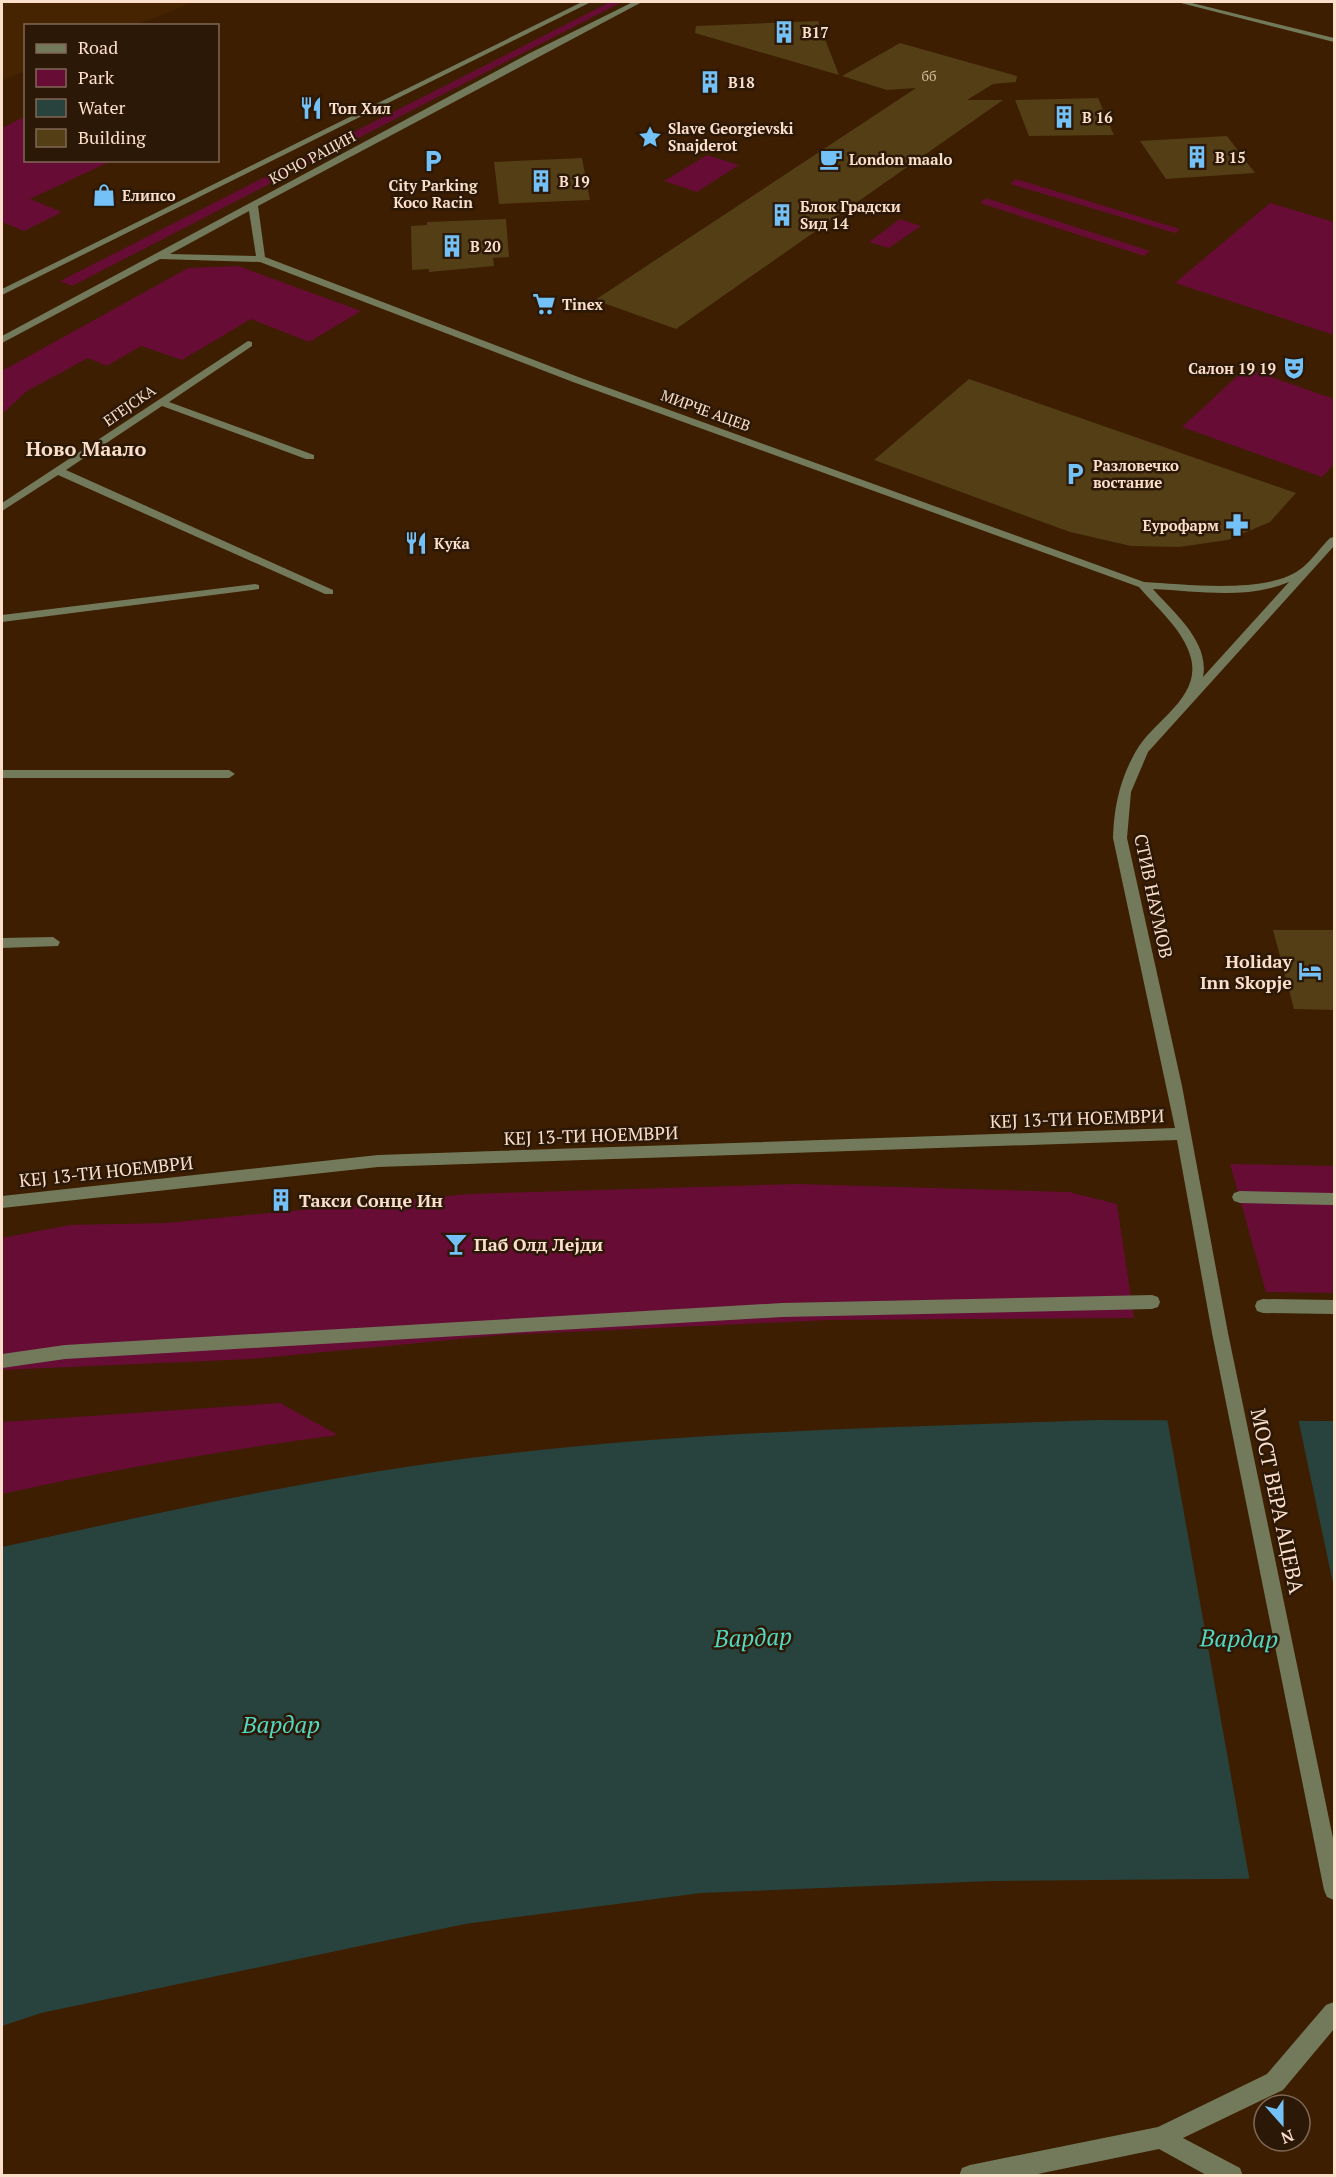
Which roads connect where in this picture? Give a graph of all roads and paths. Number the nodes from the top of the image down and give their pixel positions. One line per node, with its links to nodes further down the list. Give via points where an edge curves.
1 (587, 2): 8 (street, КОЧО РАЦИН)
2 (638, 2): 5 (street, КОЧО РАЦИН)
3 (1181, 2): 4 (street)
4 (1335, 40)
5 (253, 205): 6 (street, КОЧО РАЦИН); 7 (street)
6 (158, 256): 7 (street, МИРЧЕ АЦЕВ); 9 (street, КОЧО РАЦИН)
7 (261, 259): 17 (street, МИРЧЕ АЦЕВ, via 577,380)
8 (2, 292)
9 (2, 340)
10 (248, 344): 11 (street, ЕГЕЈСКА)
11 (160, 402): 12 (street); 13 (street, ЕГЕЈСКА)
12 (310, 457)
13 (58, 471): 14 (street, ЕГЕЈСКА); 19 (street)
14 (2, 508)
15 (1335, 540): 16 (street, СТИВ НАУМОВ)
16 (1306, 571): 17 (street, МИРЧЕ АЦЕВ, via 1272,585 1241,590); 21 (street, СТИВ НАУМОВ)
17 (1143, 585): 21 (street, МИРЧЕ АЦЕВ, via 1188,637 1198,663)
18 (255, 587): 20 (street)
19 (329, 592)
20 (2, 619)
21 (1192, 694): 26 (street, СТИВ НАУМОВ, via 1143,750 1125,783 1119,805 1120,838)
22 (2, 774): 23 (street)
23 (229, 774)
24 (53, 942): 25 (street)
25 (2, 943)
26 (1184, 1134): 29 (street, КЕЈ 13-ТИ НОЕМВРИ, via 378,1161); 33 (street, СТИВ НАУМОВ)
27 (1240, 1197): 28 (street)
28 (1335, 1199)
29 (2, 1202)
30 (1152, 1302): 34 (street, via 782,1310 65,1352)
31 (1263, 1306): 32 (street)
32 (1335, 1307)
33 (1221, 1333): 35 (street, МОСТ ВЕРА АЦЕВА)
34 (2, 1361)
35 (1335, 1890)
36 (1335, 2013): 37 (street, via 1275,2082)
37 (1160, 2138): 38 (street); 39 (street)
38 (970, 2175)
39 (1232, 2175)

